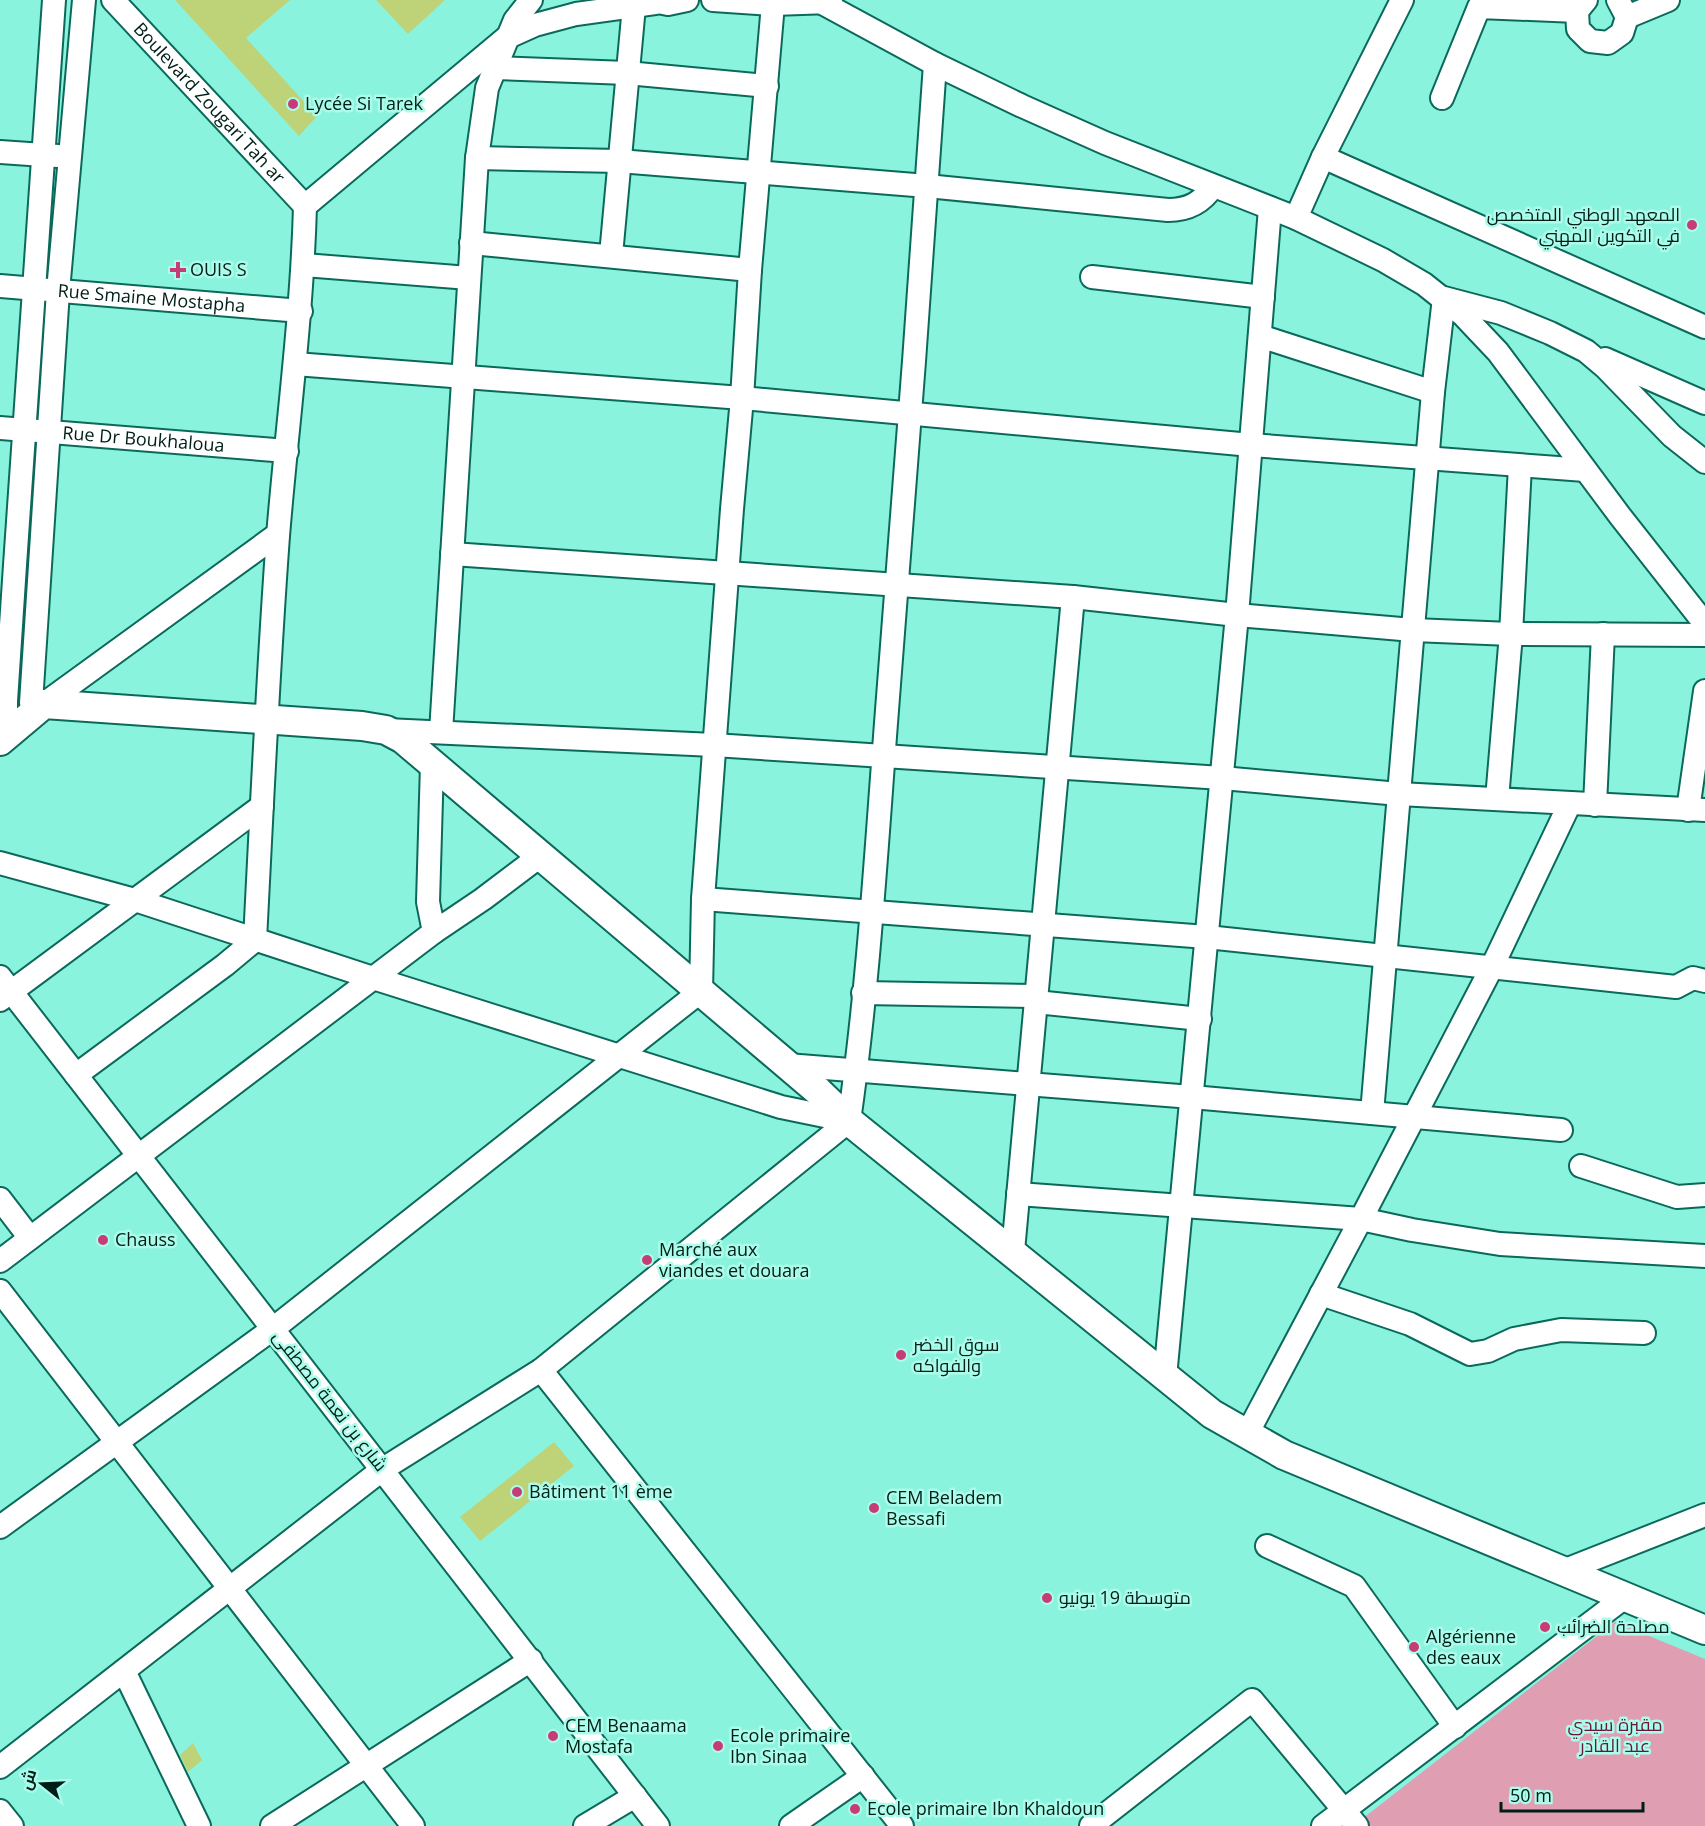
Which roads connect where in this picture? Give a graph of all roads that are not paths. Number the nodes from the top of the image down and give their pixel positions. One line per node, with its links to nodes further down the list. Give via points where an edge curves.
1 (54, 0): 21 (street)
2 (84, 0): 22 (street)
3 (113, 0): 29 (street, Boulevard Zougari Tah ar)
4 (531, 0): 14 (street)
5 (687, 0): 10 (street)
6 (713, 0): 11 (street)
7 (1402, 0): 23 (street)
8 (1668, 0): 13 (street)
9 (831, 1): 11 (street); 15 (street)
10 (646, 3): 14 (street, via 576,14); 17 (street)
11 (773, 4): 18 (street)
12 (1582, 6): 13 (street, via 1578,29 1590,41 1608,43 1622,33); 19 (street, via 1479,7)
13 (1623, 8)
14 (506, 38): 16 (street); 29 (street)
15 (935, 64): 27 (street); 28 (street, via 1065,126)
16 (495, 68): 17 (street); 24 (street, via 487,88)
17 (627, 74): 18 (street); 25 (street)
18 (767, 87): 26 (street)
19 (1442, 98)
20 (0, 152): 21 (street)
21 (44, 155): 22 (street); 39 (street)
22 (70, 157): 40 (street)
23 (1323, 157): 31 (street); 44 (street)
24 (477, 158): 25 (street); 32 (street)
25 (619, 162): 26 (street); 33 (street)
26 (760, 173): 27 (street); 35 (street)
27 (927, 186): 28 (street, via 1179,210 1199,202); 52 (street)
28 (1213, 186): 30 (street)
29 (305, 206): 34 (street)
30 (1270, 208): 31 (street); 41 (street)
31 (1296, 218): 42 (street, via 1383,260)
32 (471, 243): 33 (street); 37 (street)
33 (611, 255): 35 (street)
34 (304, 265): 37 (street); 43 (street)
35 (750, 270): 50 (street)
36 (1092, 277): 41 (street)
37 (469, 278): 48 (street)
38 (0, 286): 39 (street, Rue Smaine Mostapha)
39 (34, 289): 40 (street, Rue Smaine Mostapha); 54 (street)
40 (58, 291): 43 (street, Rue Smaine Mostapha); 55 (street)
41 (1263, 297): 45 (street)
42 (1444, 298): 46 (street, via 1501,313); 49 (street); 61 (street, via 1498,352)
43 (301, 311): 47 (street)
44 (1705, 327)
45 (1260, 336): 49 (street); 56 (street)
46 (1586, 351): 51 (street); 59 (street, via 1672,436)
47 (295, 364): 48 (street); 57 (street)
48 (463, 377): 50 (street); 63 (street)
49 (1433, 392): 58 (street)
50 (742, 398): 52 (street); 66 (street)
51 (1705, 403)
52 (911, 414): 56 (street); 67 (street)
53 (0, 428): 54 (street, Rue Dr Boukhaloua)
54 (24, 430): 55 (street, Rue Dr Boukhaloua); 64 (street)
55 (48, 432): 57 (street, Rue Dr Boukhaloua); 65 (street)
56 (1251, 445): 58 (street); 69 (street)
57 (287, 451): 62 (street)
58 (1427, 459): 60 (street); 71 (street)
59 (1705, 462)
60 (1520, 466): 61 (street); 72 (street)
61 (1585, 470): 70 (street)
62 (278, 534): 77 (street); 78 (street)
63 (452, 554): 66 (street); 80 (street)
64 (8, 565): 65 (street); 76 (street)
65 (40, 568): 77 (street)
66 (727, 572): 67 (street); 82 (street)
67 (897, 586): 68 (street); 83 (street)
68 (1073, 597): 69 (street); 85 (street)
69 (1237, 615): 71 (street); 86 (street)
70 (1705, 624)
71 (1413, 630): 72 (street); 87 (street)
72 (1511, 634): 73 (street); 88 (street)
73 (1603, 634): 74 (street); 90 (street)
74 (1705, 635)
75 (1705, 691): 92 (street)
76 (3, 701): 77 (street); 81 (street)
77 (38, 704): 78 (main road); 81 (main road)
78 (266, 720): 79 (main road); 91 (street)
79 (386, 730): 80 (street); 84 (main road)
80 (441, 732): 82 (street)
81 (3, 739)
82 (714, 745): 83 (street); 95 (street)
83 (884, 755): 85 (street); 97 (street)
84 (432, 764): 93 (main road); 99 (street, via 428,902)
85 (1058, 767): 86 (street); 98 (street)
86 (1222, 778): 87 (street); 100 (street)
87 (1399, 794): 88 (street); 102 (street)
88 (1497, 800): 89 (street)
89 (1570, 803): 90 (street); 103 (street)
90 (1595, 805): 92 (street)
91 (262, 806): 96 (street); 101 (street)
92 (1696, 810)
93 (540, 856): 99 (street); 107 (main road)
94 (0, 863): 96 (street)
95 (703, 899): 97 (street); 107 (street)
96 (135, 900): 101 (street); 106 (street)
97 (871, 912): 98 (street); 108 (street)
98 (1043, 925): 100 (street); 109 (street)
99 (434, 932): 104 (street)
100 (1207, 937): 102 (street); 110 (street)
101 (255, 940): 104 (street); 114 (street)
102 (1386, 956): 103 (street); 117 (street)
103 (1492, 967): 105 (street, via 1676,987 1693,978); 118 (street)
104 (373, 978): 111 (street); 121 (street)
105 (1705, 981)
106 (4, 989): 114 (street, شارع بن نعمة مصطفى)
107 (701, 991): 111 (street); 112 (main road)
108 (863, 993): 109 (street); 113 (street)
109 (1036, 999): 110 (street); 115 (street)
110 (1200, 1018): 116 (street)
111 (619, 1056): 119 (street, via 781,1107); 134 (street)
112 (787, 1065): 113 (street); 119 (main road)
113 (856, 1070): 115 (street); 119 (street)
114 (76, 1075): 121 (street, شارع بن نعمة مصطفى)
115 (1028, 1084): 116 (street); 123 (street)
116 (1192, 1097): 117 (street); 126 (street)
117 (1372, 1113): 118 (street)
118 (1414, 1117): 120 (street); 127 (street)
119 (849, 1120): 129 (main road); 136 (street)
120 (1561, 1130)
121 (140, 1156): 128 (street); 134 (street, شارع بن نعمة مصطفى)
122 (1581, 1166): 124 (street, via 1677,1197)
123 (1018, 1194): 126 (street); 129 (street)
124 (1705, 1195)
125 (0, 1199): 128 (street)
126 (1183, 1206): 127 (street); 137 (street)
127 (1361, 1220): 130 (street, via 1500,1244); 133 (street)
128 (30, 1238): 131 (street)
129 (1013, 1251): 137 (main road)
130 (1705, 1256)
131 (0, 1261)
132 (0, 1291): 139 (street)
133 (1321, 1294): 135 (street, via 1410,1324 1470,1354 1488,1352 1514,1339 1561,1330); 138 (street)
134 (274, 1328): 139 (street); 140 (street, شارع بن نعمة مصطفى)
135 (1644, 1333)
136 (542, 1370): 140 (street); 153 (street)
137 (1165, 1377): 138 (main road, via 1212,1414)
138 (1247, 1434): 144 (main road, via 1284,1455)
139 (116, 1442): 142 (street); 145 (street)
140 (382, 1469): 145 (street); 148 (street, شارع بن نعمة مصطفى)
141 (1705, 1515): 144 (street)
142 (0, 1527)
143 (1267, 1546): 150 (street, via 1354,1586)
144 (1563, 1571): 146 (main road)
145 (229, 1589): 149 (street); 151 (street)
146 (1625, 1597): 147 (main road); 150 (street)
147 (1705, 1630)
148 (531, 1660): 151 (street); 154 (street, شارع بن نعمة مصطفى)
149 (124, 1671): 152 (street); 159 (street)
150 (1455, 1727): 157 (street)
151 (367, 1765): 160 (street); 161 (street)
152 (0, 1767)
153 (863, 1776): 164 (street); 165 (street)
154 (635, 1796): 162 (street); 163 (street, شارع بن نعمة مصطفى)
155 (0, 1811): 158 (street)
156 (1117, 1818): 157 (street, via 1252,1700); 166 (street)
157 (1350, 1818): 167 (street)
158 (12, 1826)
159 (199, 1826)
160 (272, 1826)
161 (413, 1826)
162 (585, 1826)
163 (658, 1826)
164 (791, 1826)
165 (902, 1826)
166 (1091, 1826)
167 (1323, 1826)

